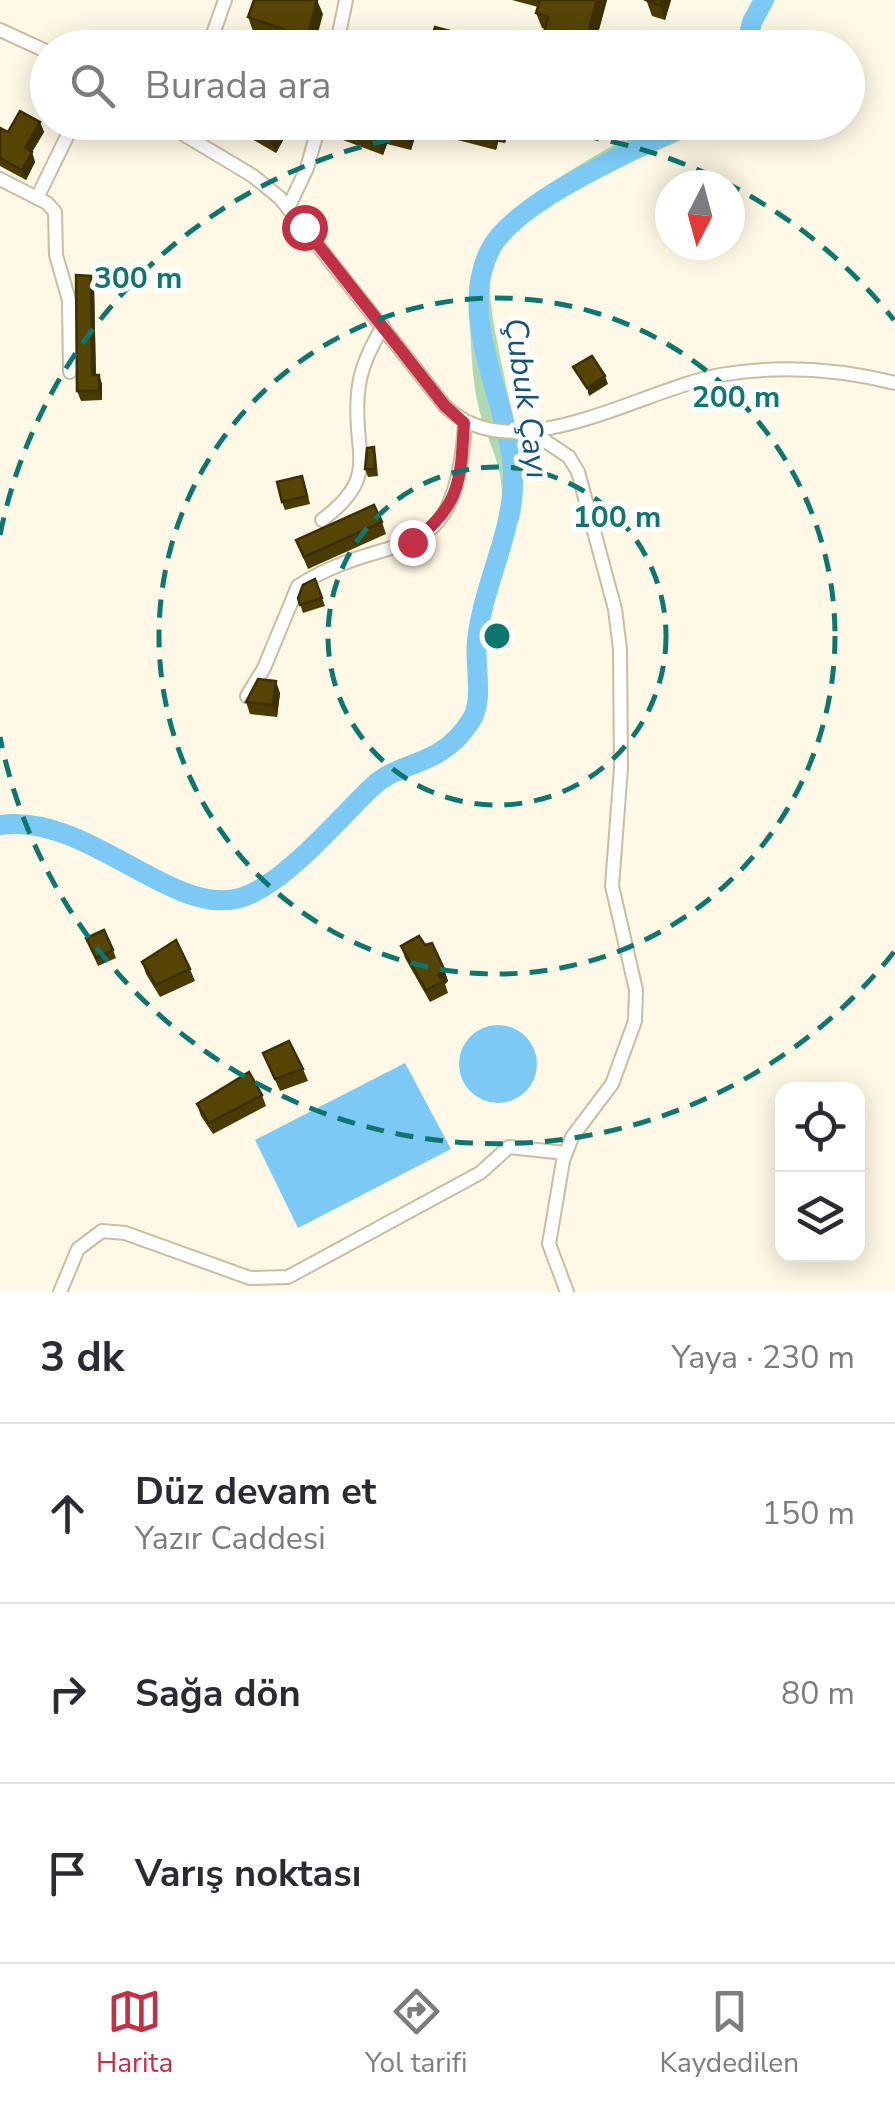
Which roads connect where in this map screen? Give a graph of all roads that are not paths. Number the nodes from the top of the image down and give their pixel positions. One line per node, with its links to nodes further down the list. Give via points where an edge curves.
1 (225, 0): 4 (street)
2 (346, 0): 5 (street)
3 (0, 30): 6 (street)
4 (214, 30)
5 (340, 30)
6 (30, 44)
7 (65, 140): 11 (street)
8 (194, 140): 12 (street)
9 (315, 140): 12 (street)
10 (0, 179): 11 (street)
11 (37, 198): 14 (street, via 55,212 56,255 69,300)
12 (288, 208): 13 (street)
13 (383, 326): 16 (street); 18 (street, via 358,387 360,479 344,504)
14 (70, 372)
15 (895, 383): 17 (street, via 834,371 724,374)
16 (464, 423): 17 (street); 19 (street, via 458,486 441,520 402,548 357,558 298,586)
17 (528, 432): 20 (street, via 568,456 578,472 614,609 622,702 612,886 636,990 635,1021 612,1084)
18 (322, 520)
19 (246, 696)
20 (564, 1153): 21 (street, via 509,1147 480,1173 288,1277 236,1275 102,1231 78,1249); 22 (street, via 549,1244)
21 (60, 1292)
22 (567, 1292)

